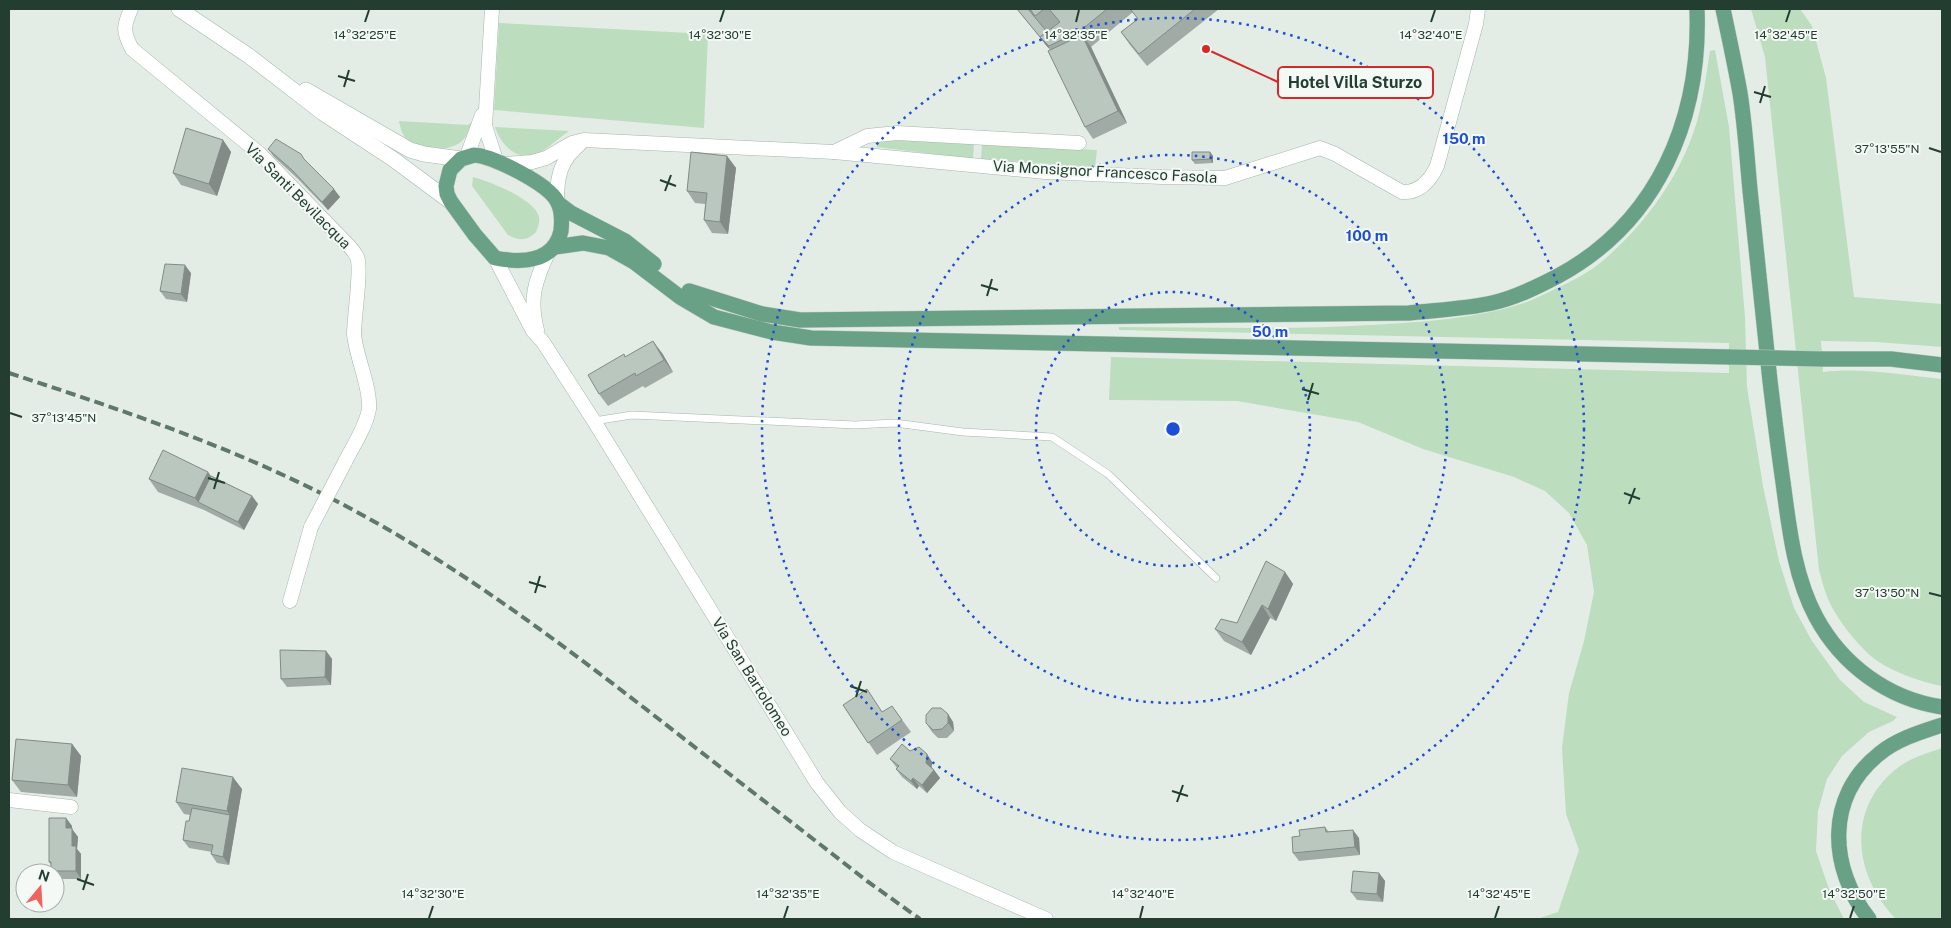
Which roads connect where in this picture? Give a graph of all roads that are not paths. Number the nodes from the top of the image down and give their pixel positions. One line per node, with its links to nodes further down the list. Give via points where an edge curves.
1 (131, 9): 24 (street, Via Santi Bevilacqua, bridge, via 124,34 132,49 260,154 357,257 355,348 369,408 364,425 311,527)
2 (180, 9): 7 (main road)
3 (492, 9): 8 (street)
4 (1478, 9): 11 (street, Via Monsignor Francesco Fasola, via 1437,166 1424,185 1407,192 1320,148 1225,178 1045,172)
5 (1697, 9): 18 (main road, via 1695,72 1686,115 1674,150 1647,197 1630,220 1601,248 1575,266 1533,289 1492,303 1409,313 800,320 762,314)
6 (1723, 9): 25 (main road, via 1740,94 1788,523 1804,590 1828,637 1863,674 1889,690)
7 (249, 56): 12 (main road, via 410,150); 14 (main road, via 323,113 393,159)
8 (486, 99): 12 (street, via 480,125); 13 (street, via 485,126)
9 (584, 140): 11 (street, Via Monsignor Francesco Fasola); 13 (street, via 532,162); 15 (street, via 570,151 563,162 559,172)
10 (1079, 143): 11 (street, via 897,133 867,136)
11 (834, 152)
12 (464, 157): 13 (main road, via 482,155); 14 (main road, via 450,170 447,178)
13 (501, 162): 15 (main road)
14 (450, 202): 17 (main road)
15 (558, 202): 16 (main road, via 562,225); 18 (main road, via 571,213 625,241)
16 (552, 250): 17 (main road, via 521,261); 19 (main road, via 582,243 610,248 698,309 714,317); 20 (street, via 537,277 533,305)
17 (495, 258): 20 (street)
18 (689, 291): 19 (main road)
19 (740, 323): 21 (main road, bridge, via 811,338 1891,359)
20 (542, 342): 22 (street, Via San Bartolomeo)
21 (1942, 365)
22 (594, 421): 23 (lane, via 632,415 895,424 963,432 1052,436 1108,474); 29 (street, Via San Bartolomeo, via 817,783 840,812 893,852)
23 (1216, 578)
24 (290, 601)
25 (1942, 707)
26 (1942, 725): 30 (main road, via 1900,741 1880,753 1867,764 1844,804 1839,826 1842,868 1849,888)
27 (9, 800): 28 (street)
28 (71, 807)
29 (1046, 919)
30 (1869, 919)

